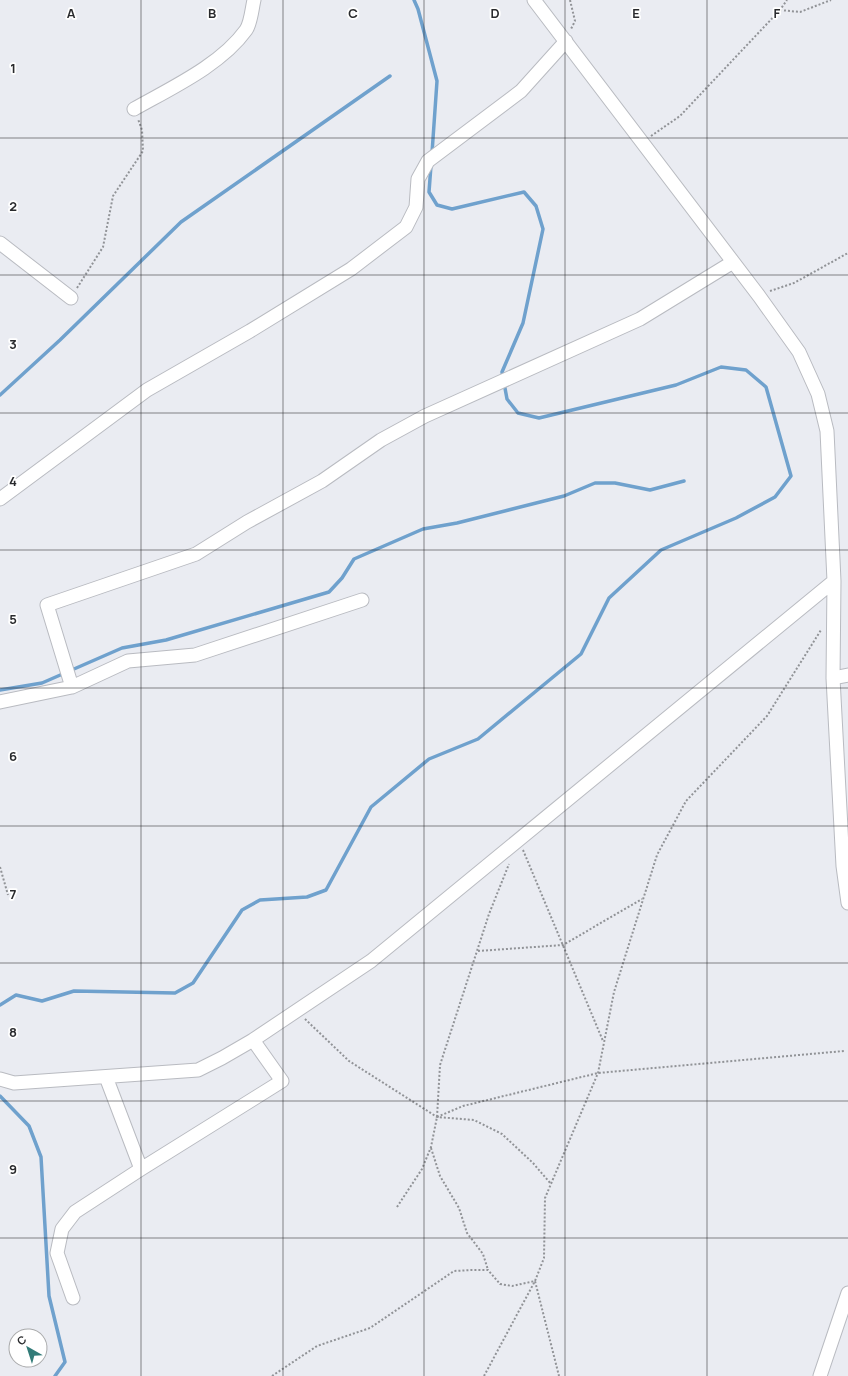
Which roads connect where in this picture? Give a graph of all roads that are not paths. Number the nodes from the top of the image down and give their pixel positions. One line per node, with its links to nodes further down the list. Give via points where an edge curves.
1 (254, 0): 4 (street, via 247,28 229,48 198,74)
2 (534, 0): 3 (street)
3 (566, 42): 6 (street); 8 (street, via 521,90 428,161 418,179 416,207 406,226 351,269 147,390)
4 (134, 109)
5 (0, 243): 7 (street)
6 (733, 262): 9 (street, via 799,352 818,394 827,431); 13 (street, via 640,319 425,416 381,440 322,481 246,522 196,554 47,605)
7 (71, 298)
8 (0, 499)
9 (834, 581): 12 (street); 16 (street, via 371,961)
10 (362, 600): 13 (street, via 195,655 128,661)
11 (848, 675): 12 (street)
12 (833, 678): 15 (street, via 843,866)
13 (72, 687): 14 (street)
14 (0, 702)
15 (848, 903)
16 (253, 1040): 17 (street, via 198,1070); 19 (street, via 282,1081)
17 (106, 1077): 18 (street, via 14,1084); 19 (street)
18 (0, 1079)
19 (141, 1169): 21 (street, via 75,1212 62,1229 57,1253)
20 (848, 1293): 22 (street)
21 (73, 1298)
22 (820, 1376)

